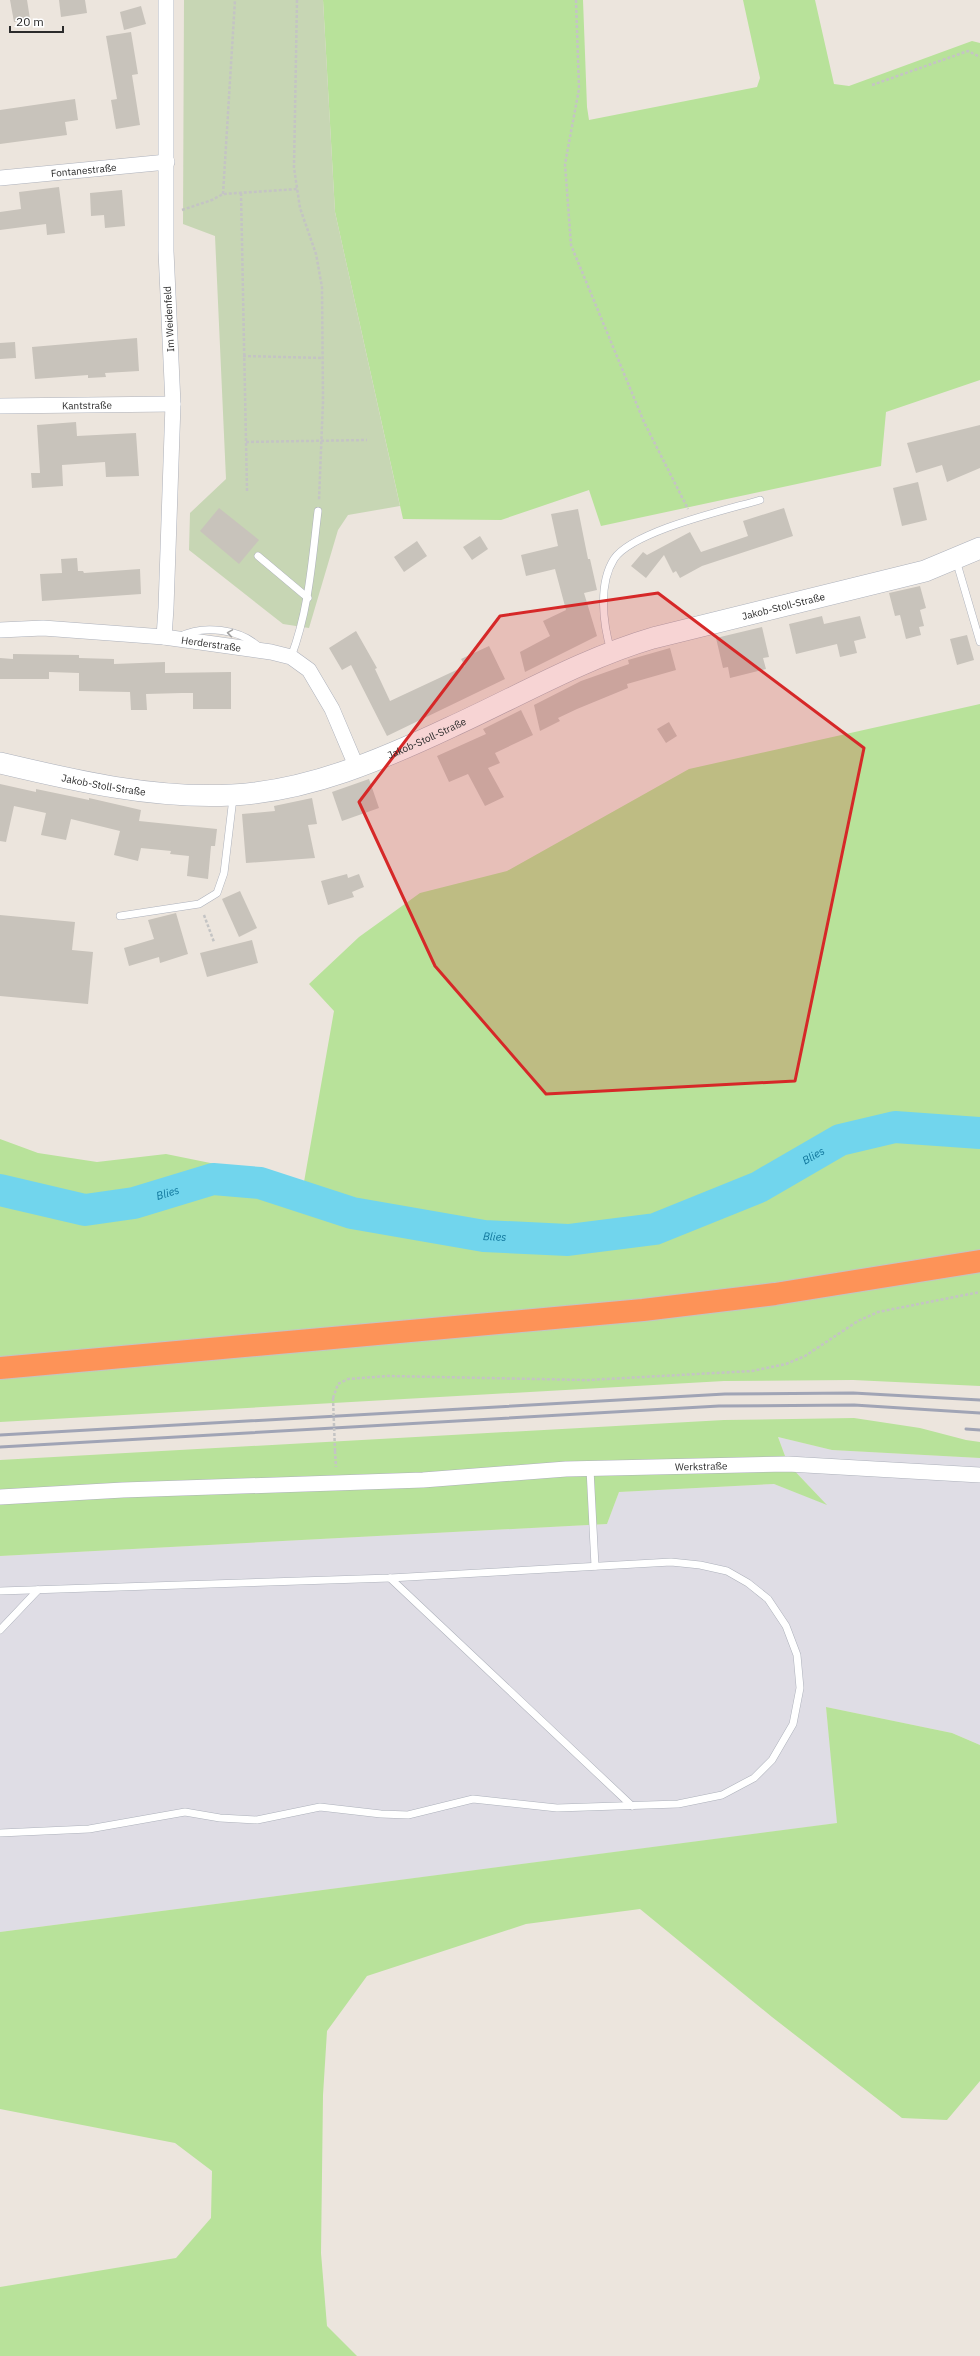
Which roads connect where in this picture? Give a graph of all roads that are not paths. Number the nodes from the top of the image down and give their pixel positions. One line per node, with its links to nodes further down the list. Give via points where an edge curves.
1 (166, 0): 2 (street, Im Weidenfeld)
2 (167, 162): 3 (street, Fontanestraße); 4 (street, Im Weidenfeld, via 166,251)
3 (0, 178)
4 (173, 404): 5 (street, Kantstraße); 13 (street, Im Weidenfeld, via 166,608)
5 (0, 406)
6 (760, 500): 15 (lane, via 694,520 641,540 628,546 615,559 607,577 604,605 605,631)
7 (318, 511): 11 (lane)
8 (980, 548): 10 (main road, Jakob-Stoll-Straße)
9 (258, 556): 11 (lane)
10 (956, 560): 14 (lane); 15 (main road, Jakob-Stoll-Straße, via 925,571)
11 (308, 598): 16 (lane, via 300,635)
12 (0, 630): 13 (street, Herderstraße, via 44,628)
13 (169, 638): 16 (street, Herderstraße)
14 (980, 642)
15 (611, 651): 18 (main road, Jakob-Stoll-Straße, via 564,671 452,727)
16 (291, 657): 18 (street, Herderstraße, via 309,670 332,709)
17 (0, 763): 19 (main road, Jakob-Stoll-Straße, via 66,779 141,792)
18 (356, 768): 19 (main road, Jakob-Stoll-Straße, via 284,788)
19 (233, 795): 20 (lane, via 224,873 217,893 199,904)
20 (120, 916)
21 (980, 1261): 22 (highway, via 783,1293 643,1310)
22 (0, 1368)
23 (590, 1469): 24 (street, Werkstraße, via 788,1464); 25 (street, Werkstraße, via 423,1480 123,1490); 26 (lane)
24 (980, 1475)
25 (0, 1497)
26 (595, 1566): 27 (lane); 31 (lane, via 671,1562 727,1571 768,1599 786,1626 797,1655 800,1688 793,1724 772,1760 754,1778 722,1795 678,1804)
27 (390, 1578): 28 (lane); 31 (lane)
28 (38, 1590): 29 (lane); 30 (lane)
29 (0, 1591)
30 (0, 1630)
31 (632, 1806): 32 (lane, via 557,1808 473,1799 408,1815 320,1807 257,1820 220,1818 185,1812 89,1829)
32 (0, 1833)

